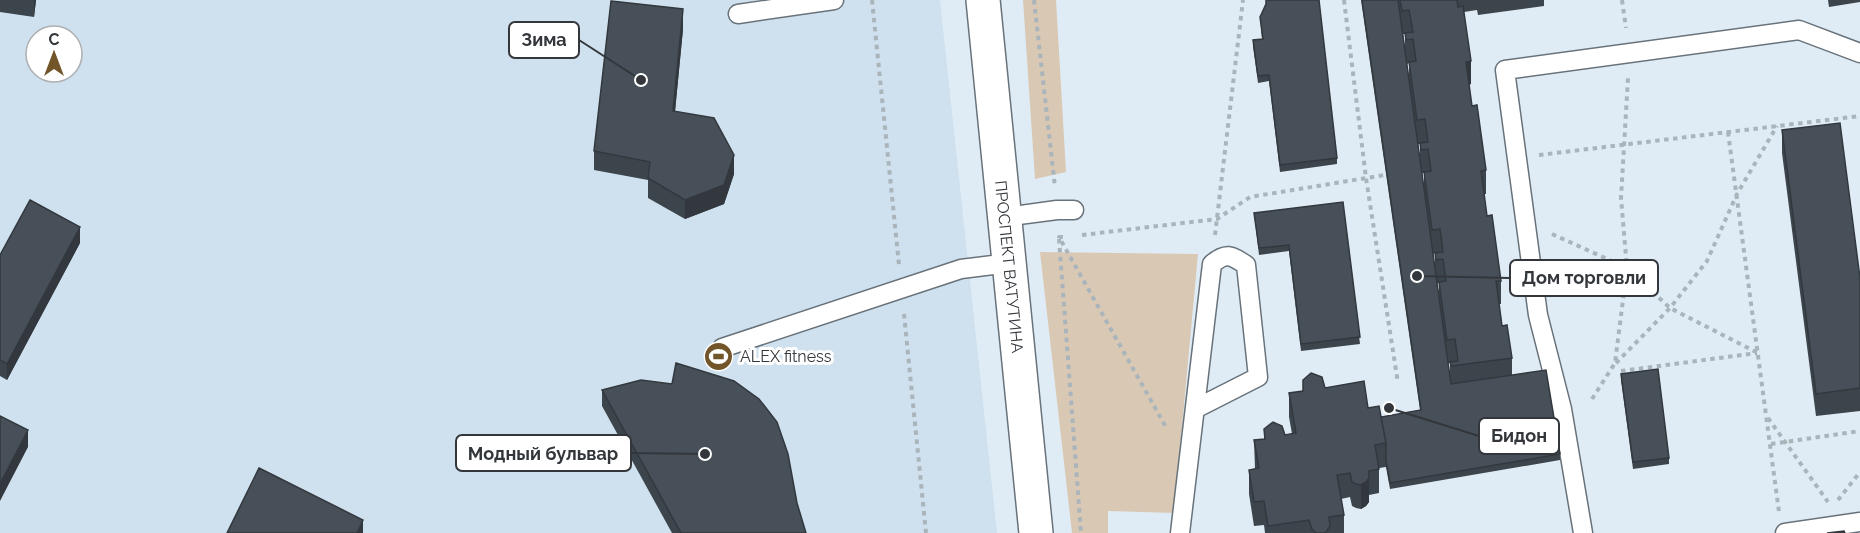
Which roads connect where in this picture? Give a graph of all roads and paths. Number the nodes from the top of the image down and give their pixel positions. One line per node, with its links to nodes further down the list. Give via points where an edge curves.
1 (834, 0): 7 (lane)
2 (983, 0): 19 (main road, ПРОСПЕКТ ВАТУТИНА)
3 (1034, 0): 18 (path)
4 (1243, 0): 20 (path)
5 (1344, 0): 16 (path)
6 (1622, 0): 8 (path)
7 (738, 14)
8 (1629, 53): 9 (lane, via 1799,30); 13 (path); 14 (lane, via 1505,70)
9 (1860, 53)
10 (1860, 116): 11 (path)
11 (1778, 126): 12 (path); 17 (path)
12 (1728, 132): 13 (path); 17 (path)
13 (1625, 144): 14 (path); 25 (path, via 1621,198)
14 (1516, 157): 45 (lane, via 1538,315 1562,409)
15 (1385, 175): 16 (path)
16 (1366, 178): 20 (path, via 1250,196); 31 (path)
17 (1737, 194): 26 (path, via 1707,261); 28 (path)
18 (1065, 210): 19 (lane); 22 (path)
19 (1005, 218): 23 (main road, ПРОСПЕКТ ВАТУТИНА)
20 (1217, 219): 22 (path); 24 (path)
21 (1545, 231): 25 (path)
22 (1059, 237): 38 (path); 43 (path)
23 (1009, 263): 27 (lane, via 961,269); 42 (main road, ПРОСПЕКТ ВАТУТИНА)
24 (1212, 264): 33 (lane); 33 (lane, via 1221,257 1233,256 1246,265 1258,377)
25 (1627, 268): 26 (path); 29 (path)
26 (1670, 308): 28 (path); 29 (path)
27 (722, 348)
28 (1758, 353): 30 (path); 34 (path)
29 (1615, 363): 32 (path)
30 (1621, 371)
31 (1398, 383)
32 (1592, 399)
33 (1195, 409): 38 (lane)
34 (1767, 417): 36 (path); 37 (path)
35 (1860, 431): 36 (path)
36 (1785, 441): 37 (path); 39 (path, via 1832,508)
37 (1771, 444): 40 (path)
38 (1188, 466): 44 (lane)
39 (1860, 472)
40 (1780, 515)
41 (1860, 522): 46 (lane)
42 (1036, 533)
43 (1081, 533)
44 (1180, 533)
45 (1583, 533)
46 (1785, 533)

